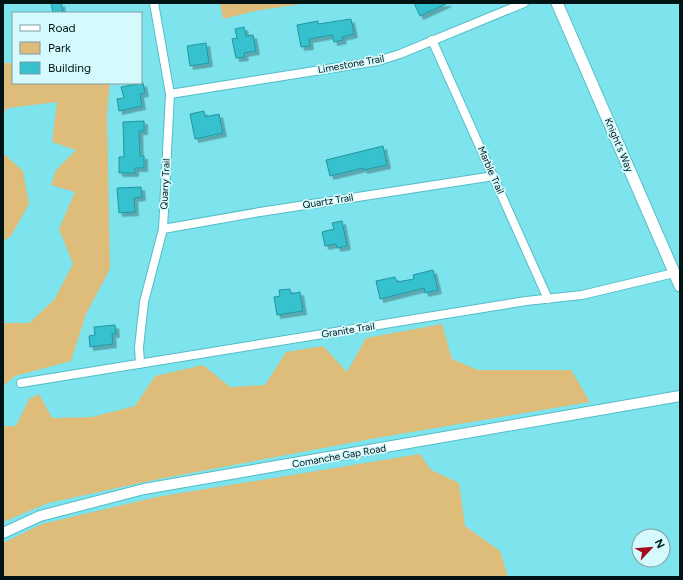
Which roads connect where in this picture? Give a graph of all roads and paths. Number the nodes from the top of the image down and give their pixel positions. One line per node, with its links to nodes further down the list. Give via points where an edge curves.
1 (154, 3): 5 (street, Quarry Trail)
2 (524, 3): 4 (street, Limestone Trail)
3 (557, 3): 8 (main road, Knight's Way)
4 (432, 40): 5 (street, Limestone Trail, via 378,61); 6 (street, Marble Trail)
5 (170, 94): 7 (street, Quarry Trail)
6 (494, 176): 7 (street, Quartz Trail); 10 (street, Marble Trail)
7 (163, 229): 11 (street, Quarry Trail, via 144,302 139,347)
8 (674, 273): 9 (main road, Knight's Way); 10 (street, Granite Trail, via 582,296)
9 (680, 286)
10 (548, 300): 11 (street, Granite Trail, via 526,301)
11 (140, 364): 12 (street, Granite Trail)
12 (21, 383)
13 (680, 396): 14 (street, Comanche Gap Road, via 144,489 40,516)
14 (3, 533)

